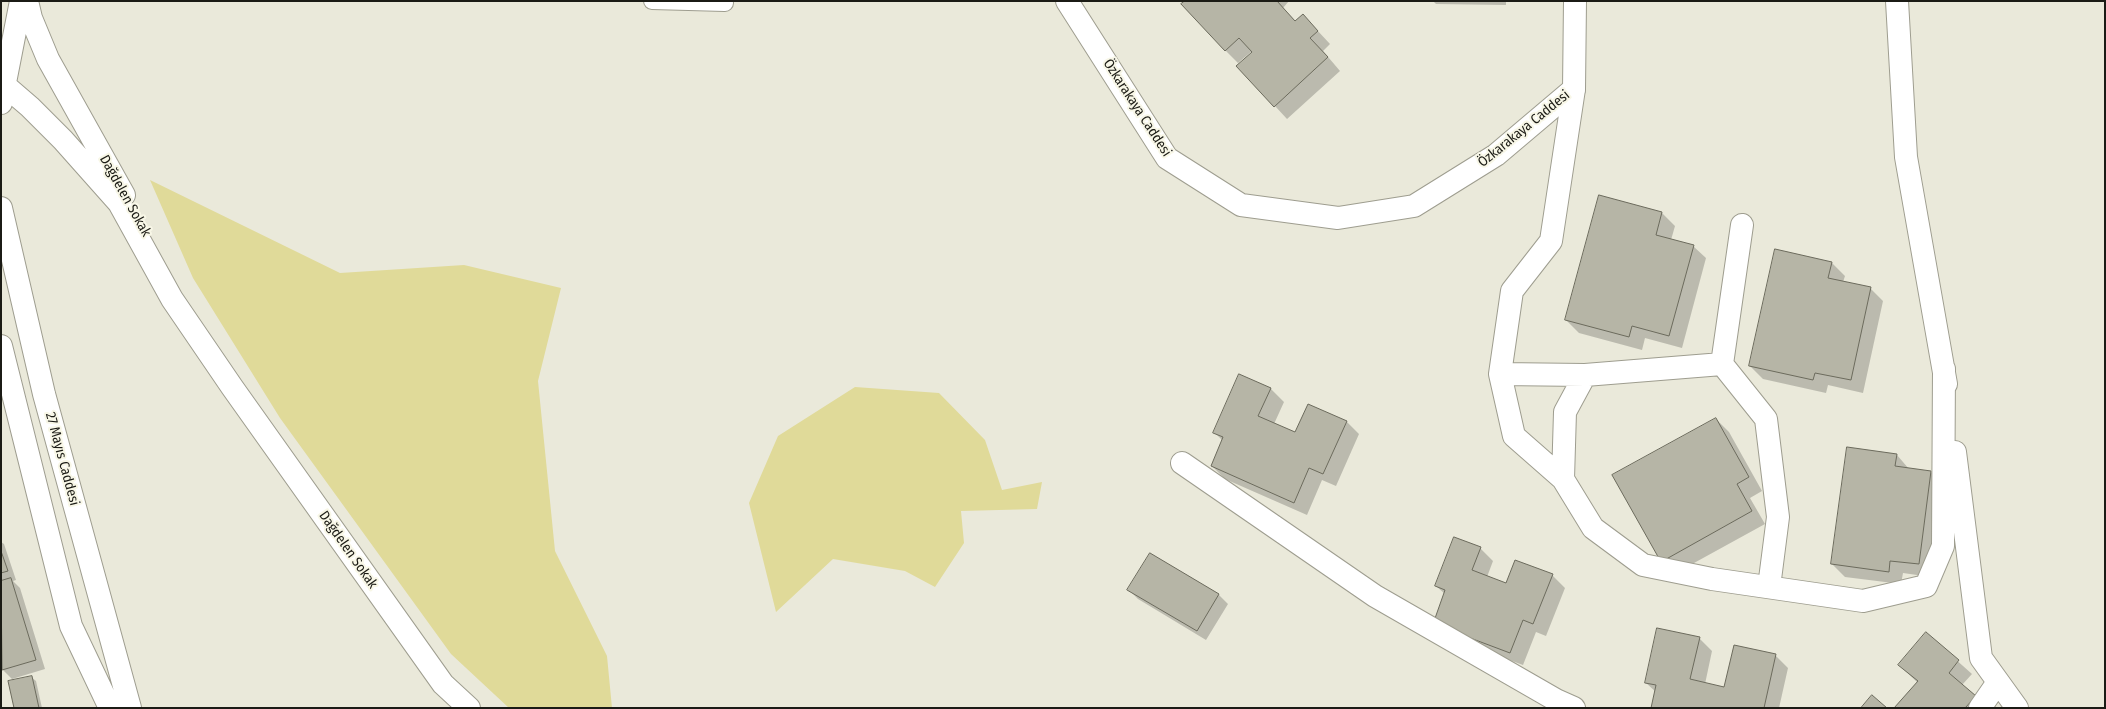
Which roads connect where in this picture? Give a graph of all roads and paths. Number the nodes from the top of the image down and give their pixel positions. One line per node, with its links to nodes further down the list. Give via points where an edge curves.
1 (21, 1): 8 (street)
2 (26, 1): 17 (street, Dağdelen Sokak, via 48,59)
3 (652, 1): 7 (lane)
4 (1067, 1): 9 (street, Özkarakaya Caddesi, via 1167,158 1241,205 1338,218 1414,206 1496,155)
5 (1576, 1): 9 (street, Özkarakaya Caddesi)
6 (1897, 1): 14 (street, via 1906,157)
7 (725, 3)
8 (2, 89): 17 (street, Dağdelen Sokak, via 63,140 119,203 172,299)
9 (1574, 90): 15 (street, via 1551,241 1512,291)
10 (1, 208): 23 (street, 27 Mayıs Caddesi, via 44,394)
11 (1742, 225): 13 (street)
12 (1, 346): 22 (street, via 71,626)
13 (1722, 364): 16 (street); 20 (street, via 1766,419 1778,517)
14 (1944, 370): 20 (street, via 1942,546 1926,586 1863,601); 21 (street, via 1981,658)
15 (1500, 374): 16 (street); 19 (street, via 1514,436)
16 (1585, 375): 19 (street, via 1565,412)
17 (232, 387): 24 (street, Dağdelen Sokak, via 443,684)
18 (1182, 463): 25 (street, via 1376,596)
19 (1563, 479): 20 (street, via 1593,528 1643,565)
20 (1769, 587)
21 (1998, 682): 26 (street); 27 (street)
22 (110, 708)
23 (130, 708)
24 (470, 708)
25 (1574, 708)
26 (1980, 708)
27 (2017, 708)

